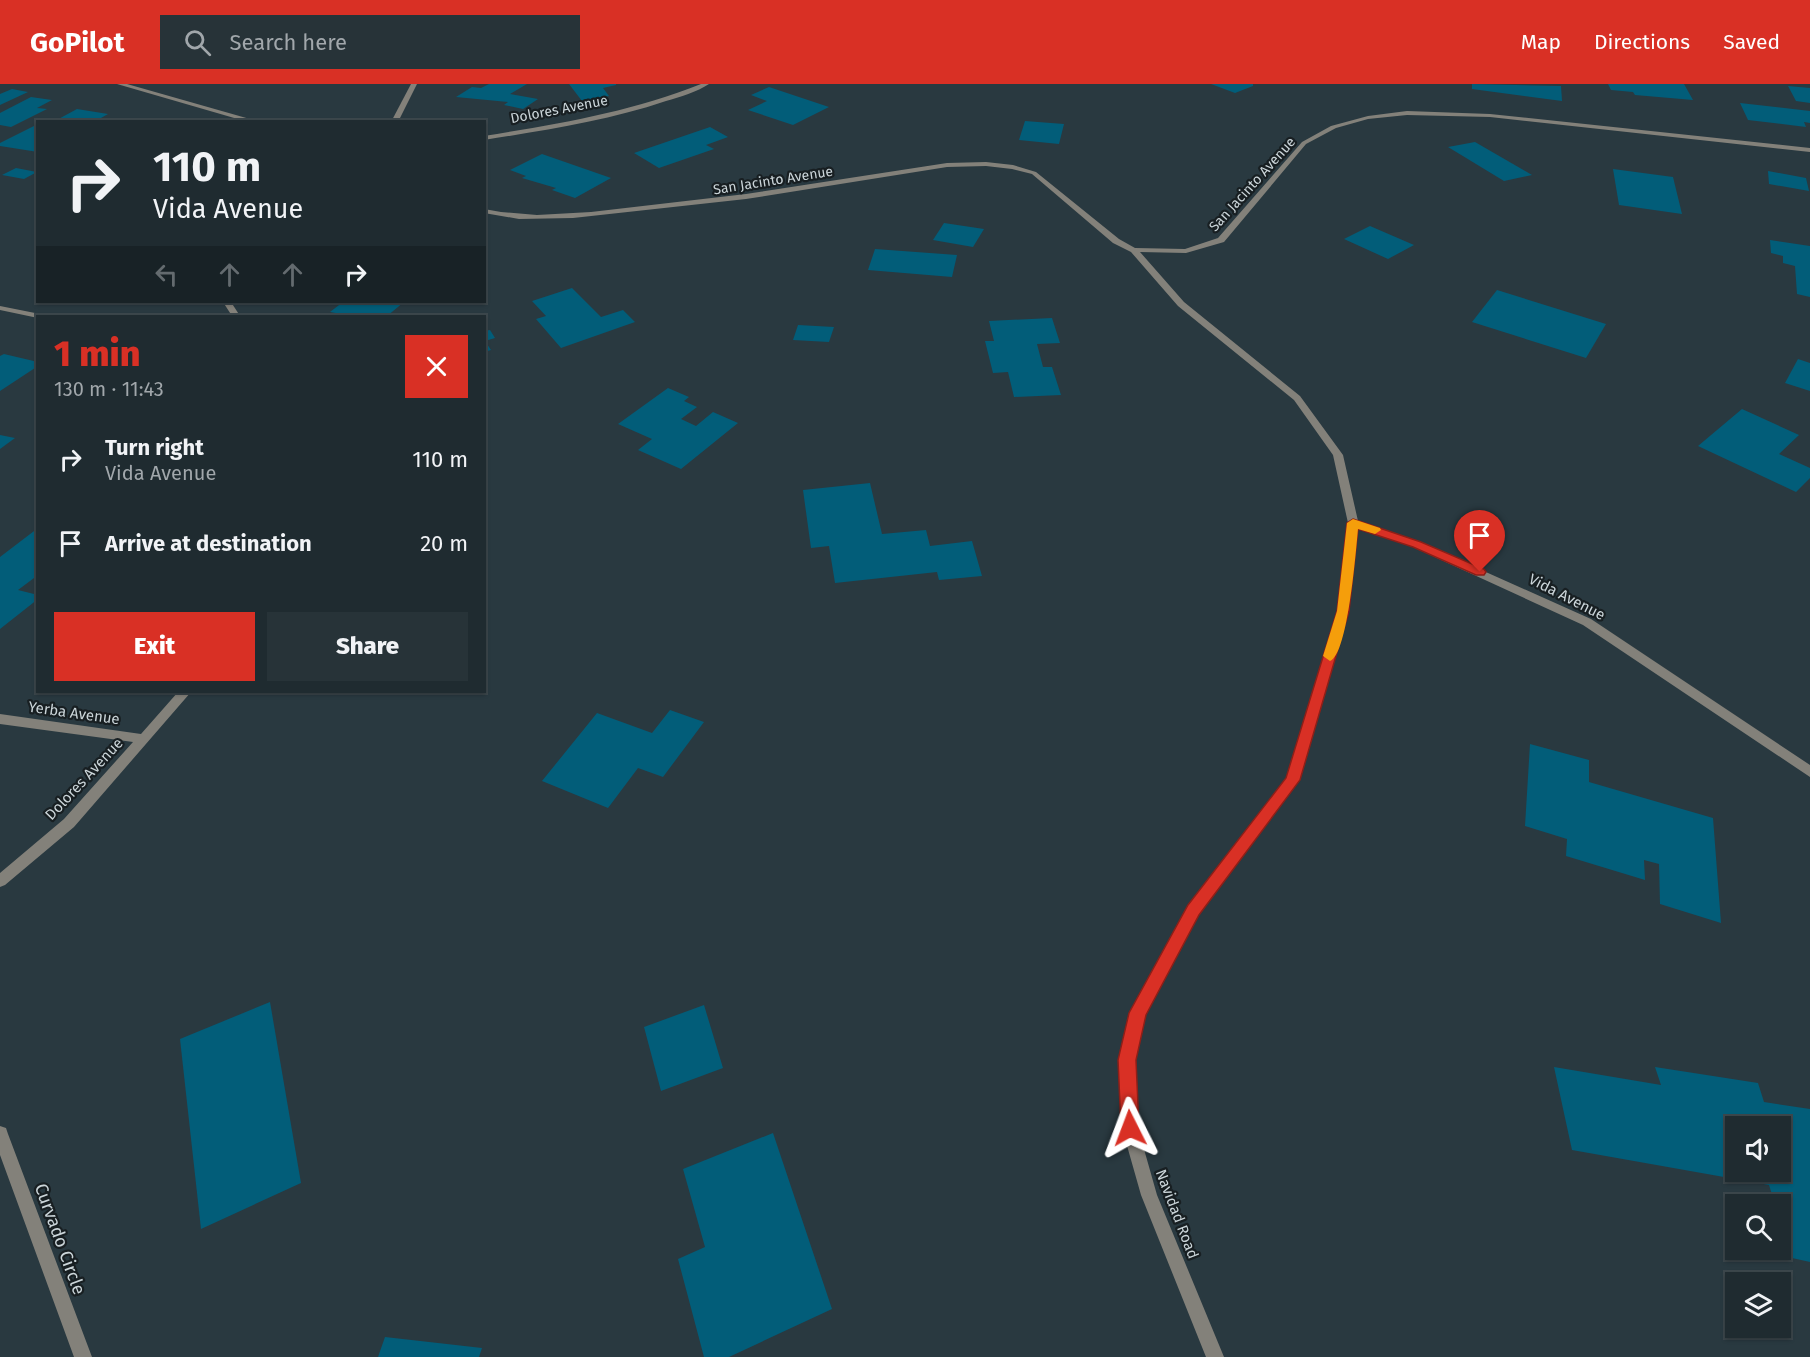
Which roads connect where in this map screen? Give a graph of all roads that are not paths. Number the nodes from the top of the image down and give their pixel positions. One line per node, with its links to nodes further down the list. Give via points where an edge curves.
1 (120, 84): 4 (street)
2 (414, 84): 5 (street)
3 (706, 84): 6 (street, Dolores Avenue, via 645,106 573,124)
4 (250, 120)
5 (395, 120)
6 (486, 138)
7 (1810, 150): 9 (street, San Jacinto Avenue, via 1471,115 1440,113 1356,119 1320,130 1304,143 1221,240 1186,251)
8 (486, 211): 9 (street, San Jacinto Avenue, via 531,217 599,214 691,205 947,165 986,164 1034,173 1116,241)
9 (1134, 250): 12 (street, via 1181,304 1297,398 1338,455)
10 (0, 308): 11 (street)
11 (36, 315)
12 (1353, 523): 16 (street, Vida Avenue, via 1417,545 1587,622); 20 (street, Navidad Road, via 1343,611 1292,780 1194,910 1138,1013 1127,1060 1130,1128 1149,1195)
13 (184, 693): 15 (street, Dolores Avenue)
14 (0, 718): 15 (street, Yerba Avenue)
15 (144, 739): 17 (street, Dolores Avenue, via 69,822)
16 (1810, 772)
17 (0, 881)
18 (0, 1134): 19 (street, Curvado Circle)
19 (83, 1357)
20 (1215, 1357)

